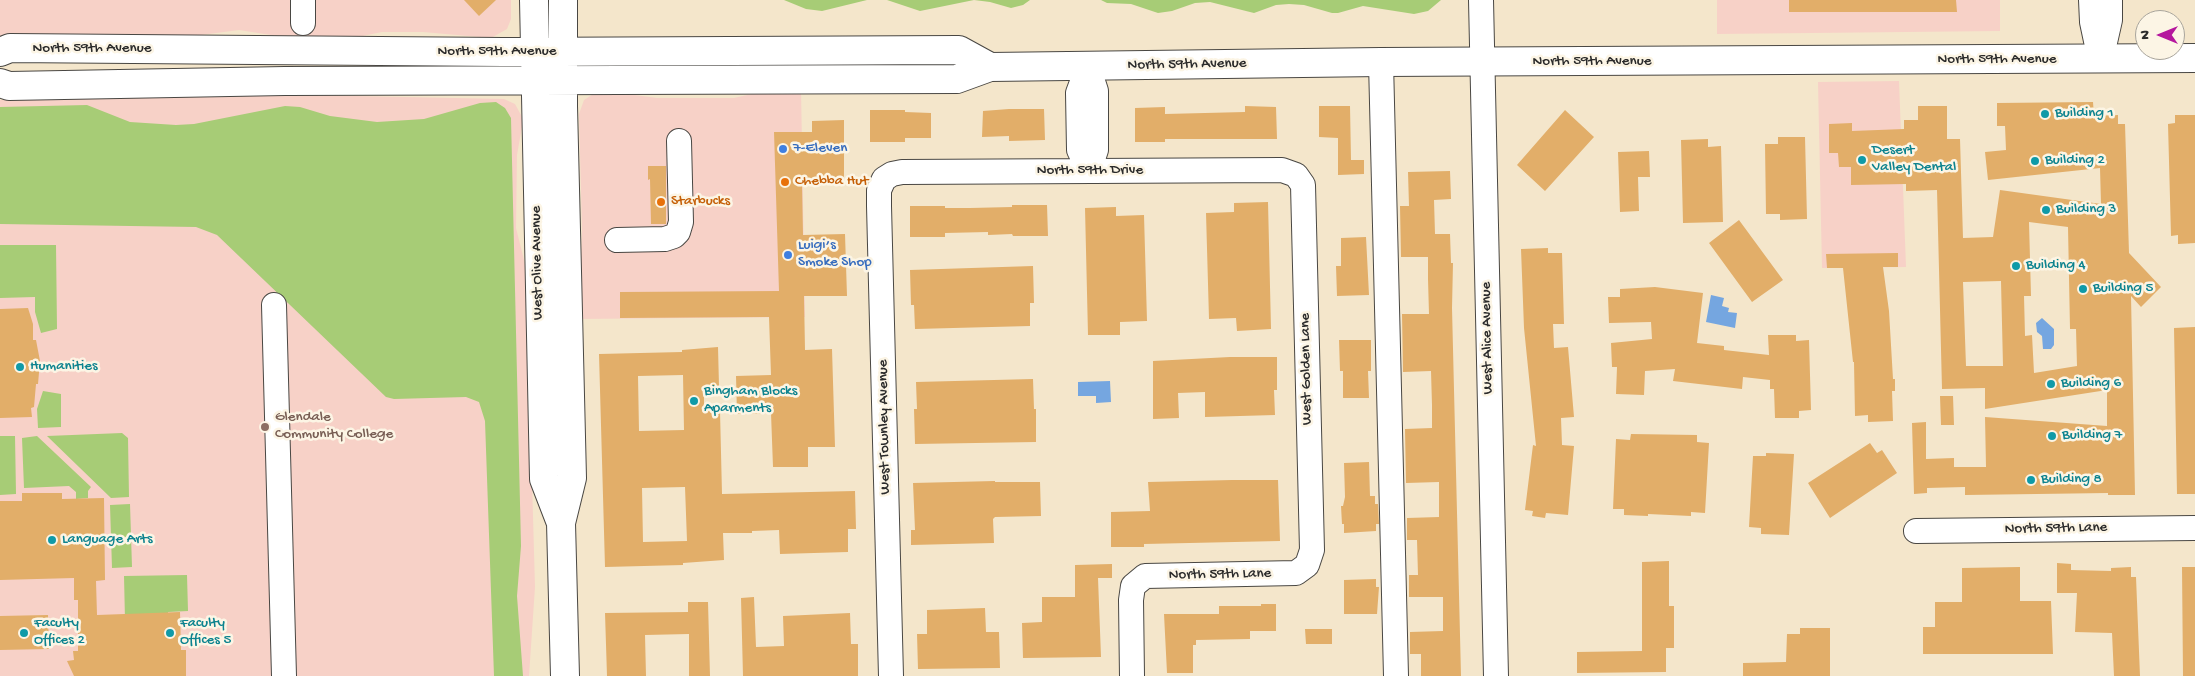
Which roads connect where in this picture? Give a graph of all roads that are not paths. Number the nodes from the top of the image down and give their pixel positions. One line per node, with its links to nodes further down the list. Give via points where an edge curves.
1 (534, 0): 8 (main road, West Olive Avenue)
2 (563, 0): 9 (main road, West Olive Avenue)
3 (1481, 0): 13 (street, West Alice Avenue)
4 (2091, 0): 11 (street, via 2092,22)
5 (2110, 0): 11 (street, via 2110,20)
6 (211, 50): 7 (main road, North 59th Avenue, via 10,48); 8 (main road, North 59th Avenue); 19 (main road, via 205,65 115,66)
7 (0, 52)
8 (534, 52): 9 (main road, North 59th Avenue); 16 (main road, West Olive Avenue)
9 (562, 52): 15 (main road, North 59th Avenue, via 959,50); 17 (main road, West Olive Avenue)
10 (2195, 58): 11 (main road, North 59th Avenue)
11 (2101, 60): 13 (main road, North 59th Avenue)
12 (1381, 62): 13 (main road, North 59th Avenue); 14 (main road, North 59th Avenue); 34 (street)
13 (1482, 62): 35 (street, West Alice Avenue)
14 (1088, 66): 15 (main road, North 59th Avenue); 21 (street, via 1078,93 1079,150)
15 (990, 67): 17 (main road, North 59th Avenue, via 957,79)
16 (534, 81): 17 (main road, North 59th Avenue); 19 (main road, North 59th Avenue); 26 (main road, West Olive Avenue, via 544,479)
17 (562, 81): 26 (main road, West Olive Avenue, via 572,478)
18 (0, 84): 19 (main road, North 59th Avenue)
19 (84, 84)
20 (679, 141): 24 (street, via 681,222 678,232 665,239)
21 (1089, 170): 22 (street, North 59th Drive, via 1282,170); 23 (street, North 59th Drive, via 902,172)
22 (1296, 175): 29 (street, West Golden Lane, via 1303,185 1304,206 1312,550)
23 (884, 179): 32 (street, West Townley Avenue, via 879,190 879,206)
24 (617, 240)
25 (274, 305): 30 (street)
26 (561, 523): 31 (main road, West Olive Avenue)
27 (2195, 528): 28 (street, North 59th Lane)
28 (1916, 531)
29 (1307, 565): 33 (street, North 59th Lane, via 1296,573 1145,576 1133,586 1131,600)
30 (284, 676)
31 (565, 676)
32 (890, 676)
33 (1132, 676)
34 (1396, 676)
35 (1496, 676)

